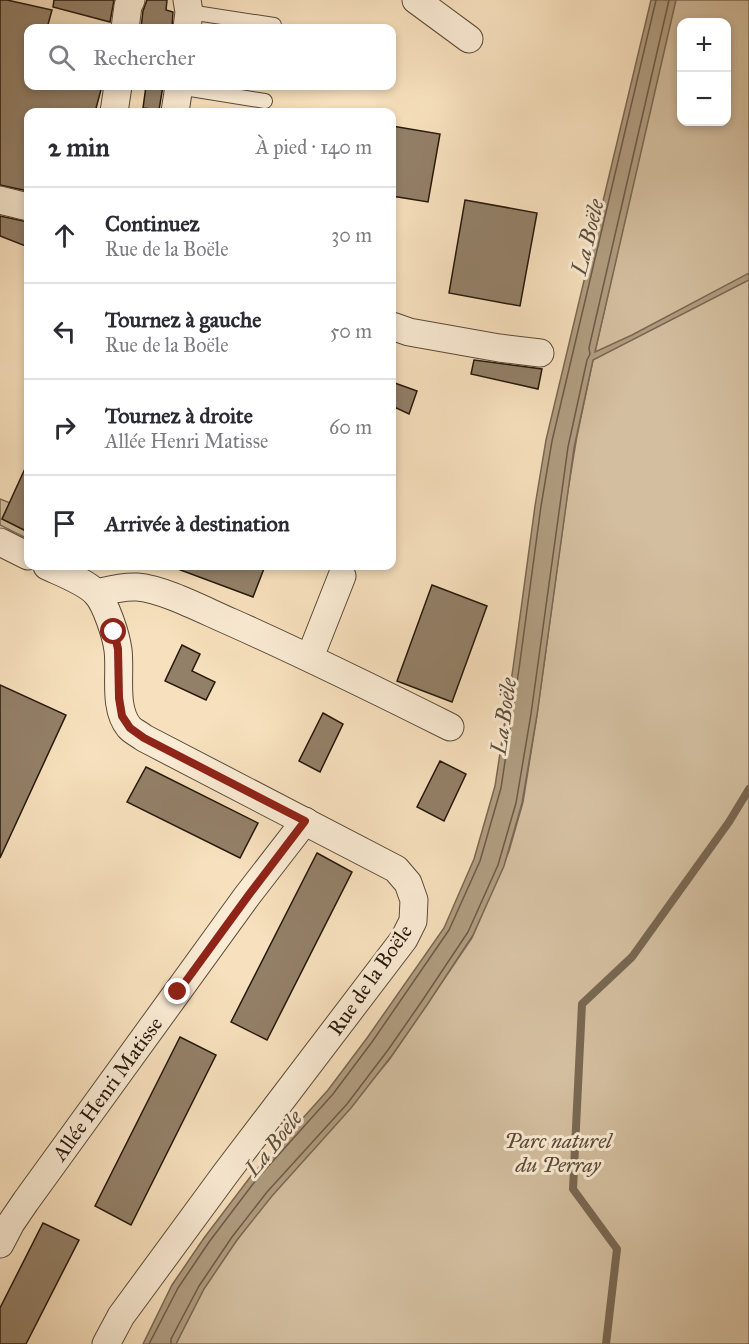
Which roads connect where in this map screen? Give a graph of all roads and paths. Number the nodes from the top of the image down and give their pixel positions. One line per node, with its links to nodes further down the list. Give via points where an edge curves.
1 (131, 0): 4 (street)
2 (416, 0): 6 (street)
3 (187, 13): 5 (lane)
4 (126, 24)
5 (267, 24)
6 (469, 39)
7 (117, 90): 10 (street)
8 (177, 95): 9 (lane)
9 (265, 101)
10 (114, 108)
11 (0, 200): 12 (street)
12 (24, 206)
13 (396, 327): 14 (street)
14 (540, 353)
15 (0, 542): 16 (street)
16 (24, 554)
17 (55, 570): 19 (street)
18 (342, 576): 20 (street)
19 (96, 593): 20 (street, via 123,587 159,592); 22 (street, Rue de la Boële, via 114,632 119,698 122,716 130,728)
20 (310, 657): 21 (street)
21 (450, 727)
22 (305, 821): 23 (street, Allée Henri Matisse, via 11,1222); 24 (street, Rue de la Boële, via 396,869 408,883 414,900 413,921 404,939 174,1244)
23 (0, 1244)
24 (106, 1344)

